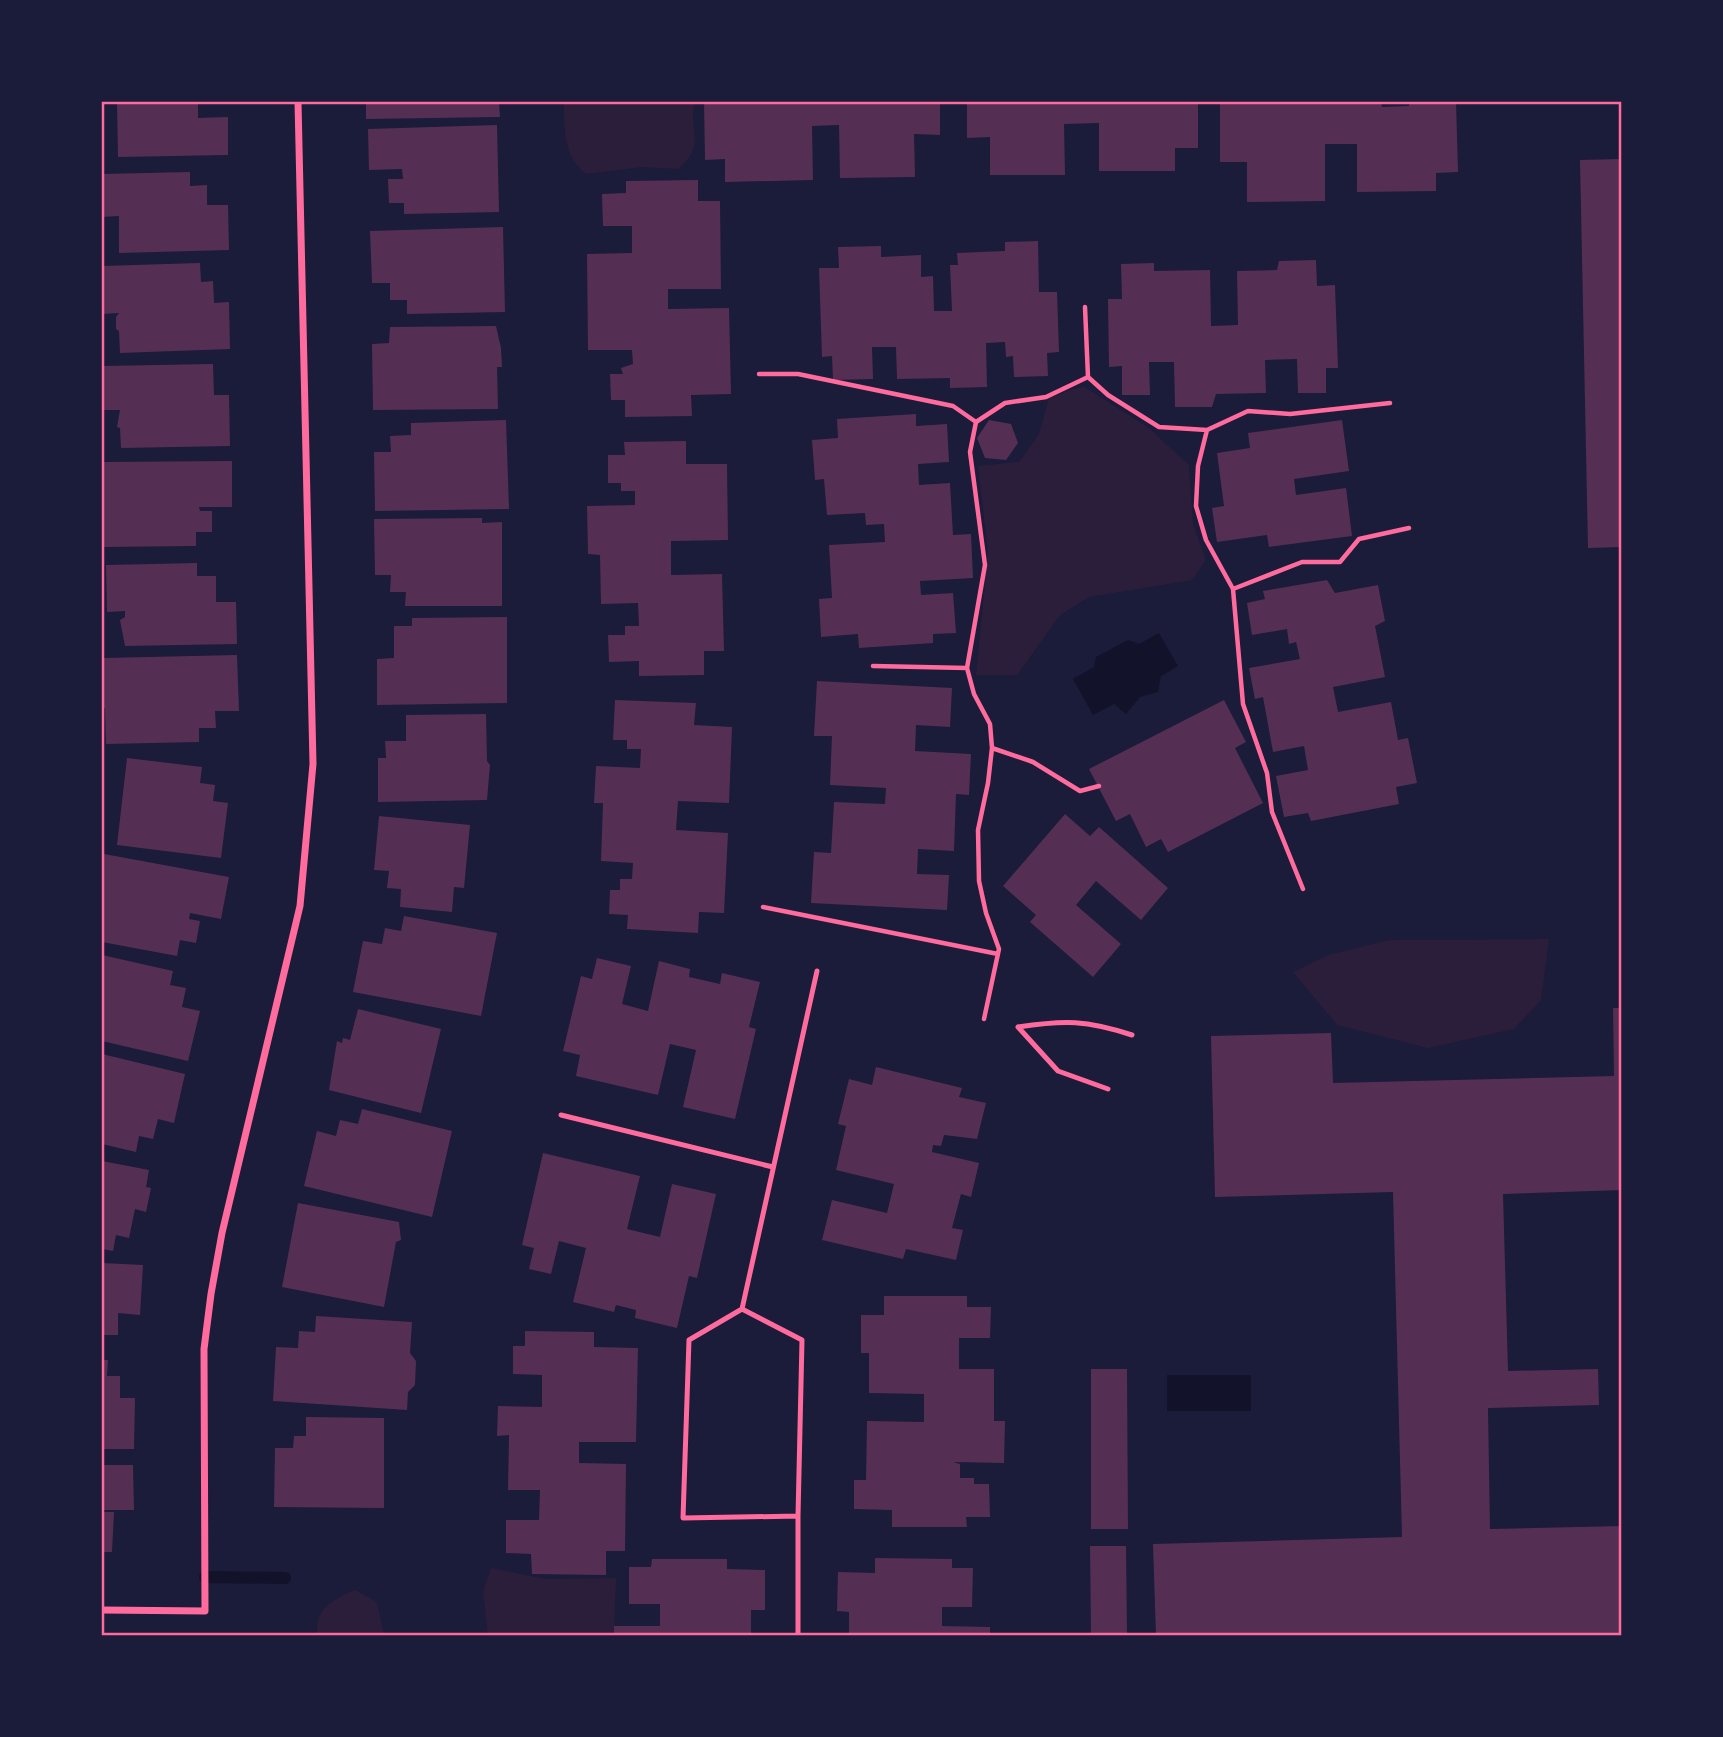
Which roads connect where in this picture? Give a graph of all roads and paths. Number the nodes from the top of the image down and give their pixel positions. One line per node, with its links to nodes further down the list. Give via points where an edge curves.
1 (298, 102): 25 (street, via 312,776 299,906 211,1294 204,1349 205,1611)
2 (1085, 307): 4 (path)
3 (759, 374): 6 (path, via 798,374 953,406)
4 (1087, 377): 6 (path, via 1046,397 1005,403); 7 (path, via 1159,427)
5 (1390, 403): 7 (path, via 1290,414 1248,411)
6 (976, 422): 11 (path, via 970,452 985,565)
7 (1208, 430): 9 (path, via 1198,466 1196,506 1206,540)
8 (1409, 528): 9 (path, via 1359,539 1340,562 1301,562)
9 (1233, 589): 14 (path, via 1242,704 1267,773 1272,812)
10 (873, 666): 11 (path)
11 (967, 668): 12 (path, via 990,724)
12 (992, 748): 13 (path, via 1033,762 1080,791); 16 (path, via 978,843 979,881)
13 (1098, 786)
14 (1303, 889)
15 (763, 907): 16 (path)
16 (998, 954): 18 (path)
17 (817, 971): 22 (lane)
18 (984, 1019)
19 (1132, 1035): 20 (lane, via 1070,1020 1018,1027 1058,1071)
20 (1108, 1089)
21 (561, 1115): 22 (lane)
22 (774, 1167): 23 (lane)
23 (742, 1309): 24 (lane, via 802,1339); 24 (lane, via 689,1340 683,1518)
24 (798, 1516): 26 (lane)
25 (102, 1610)
26 (798, 1636)

